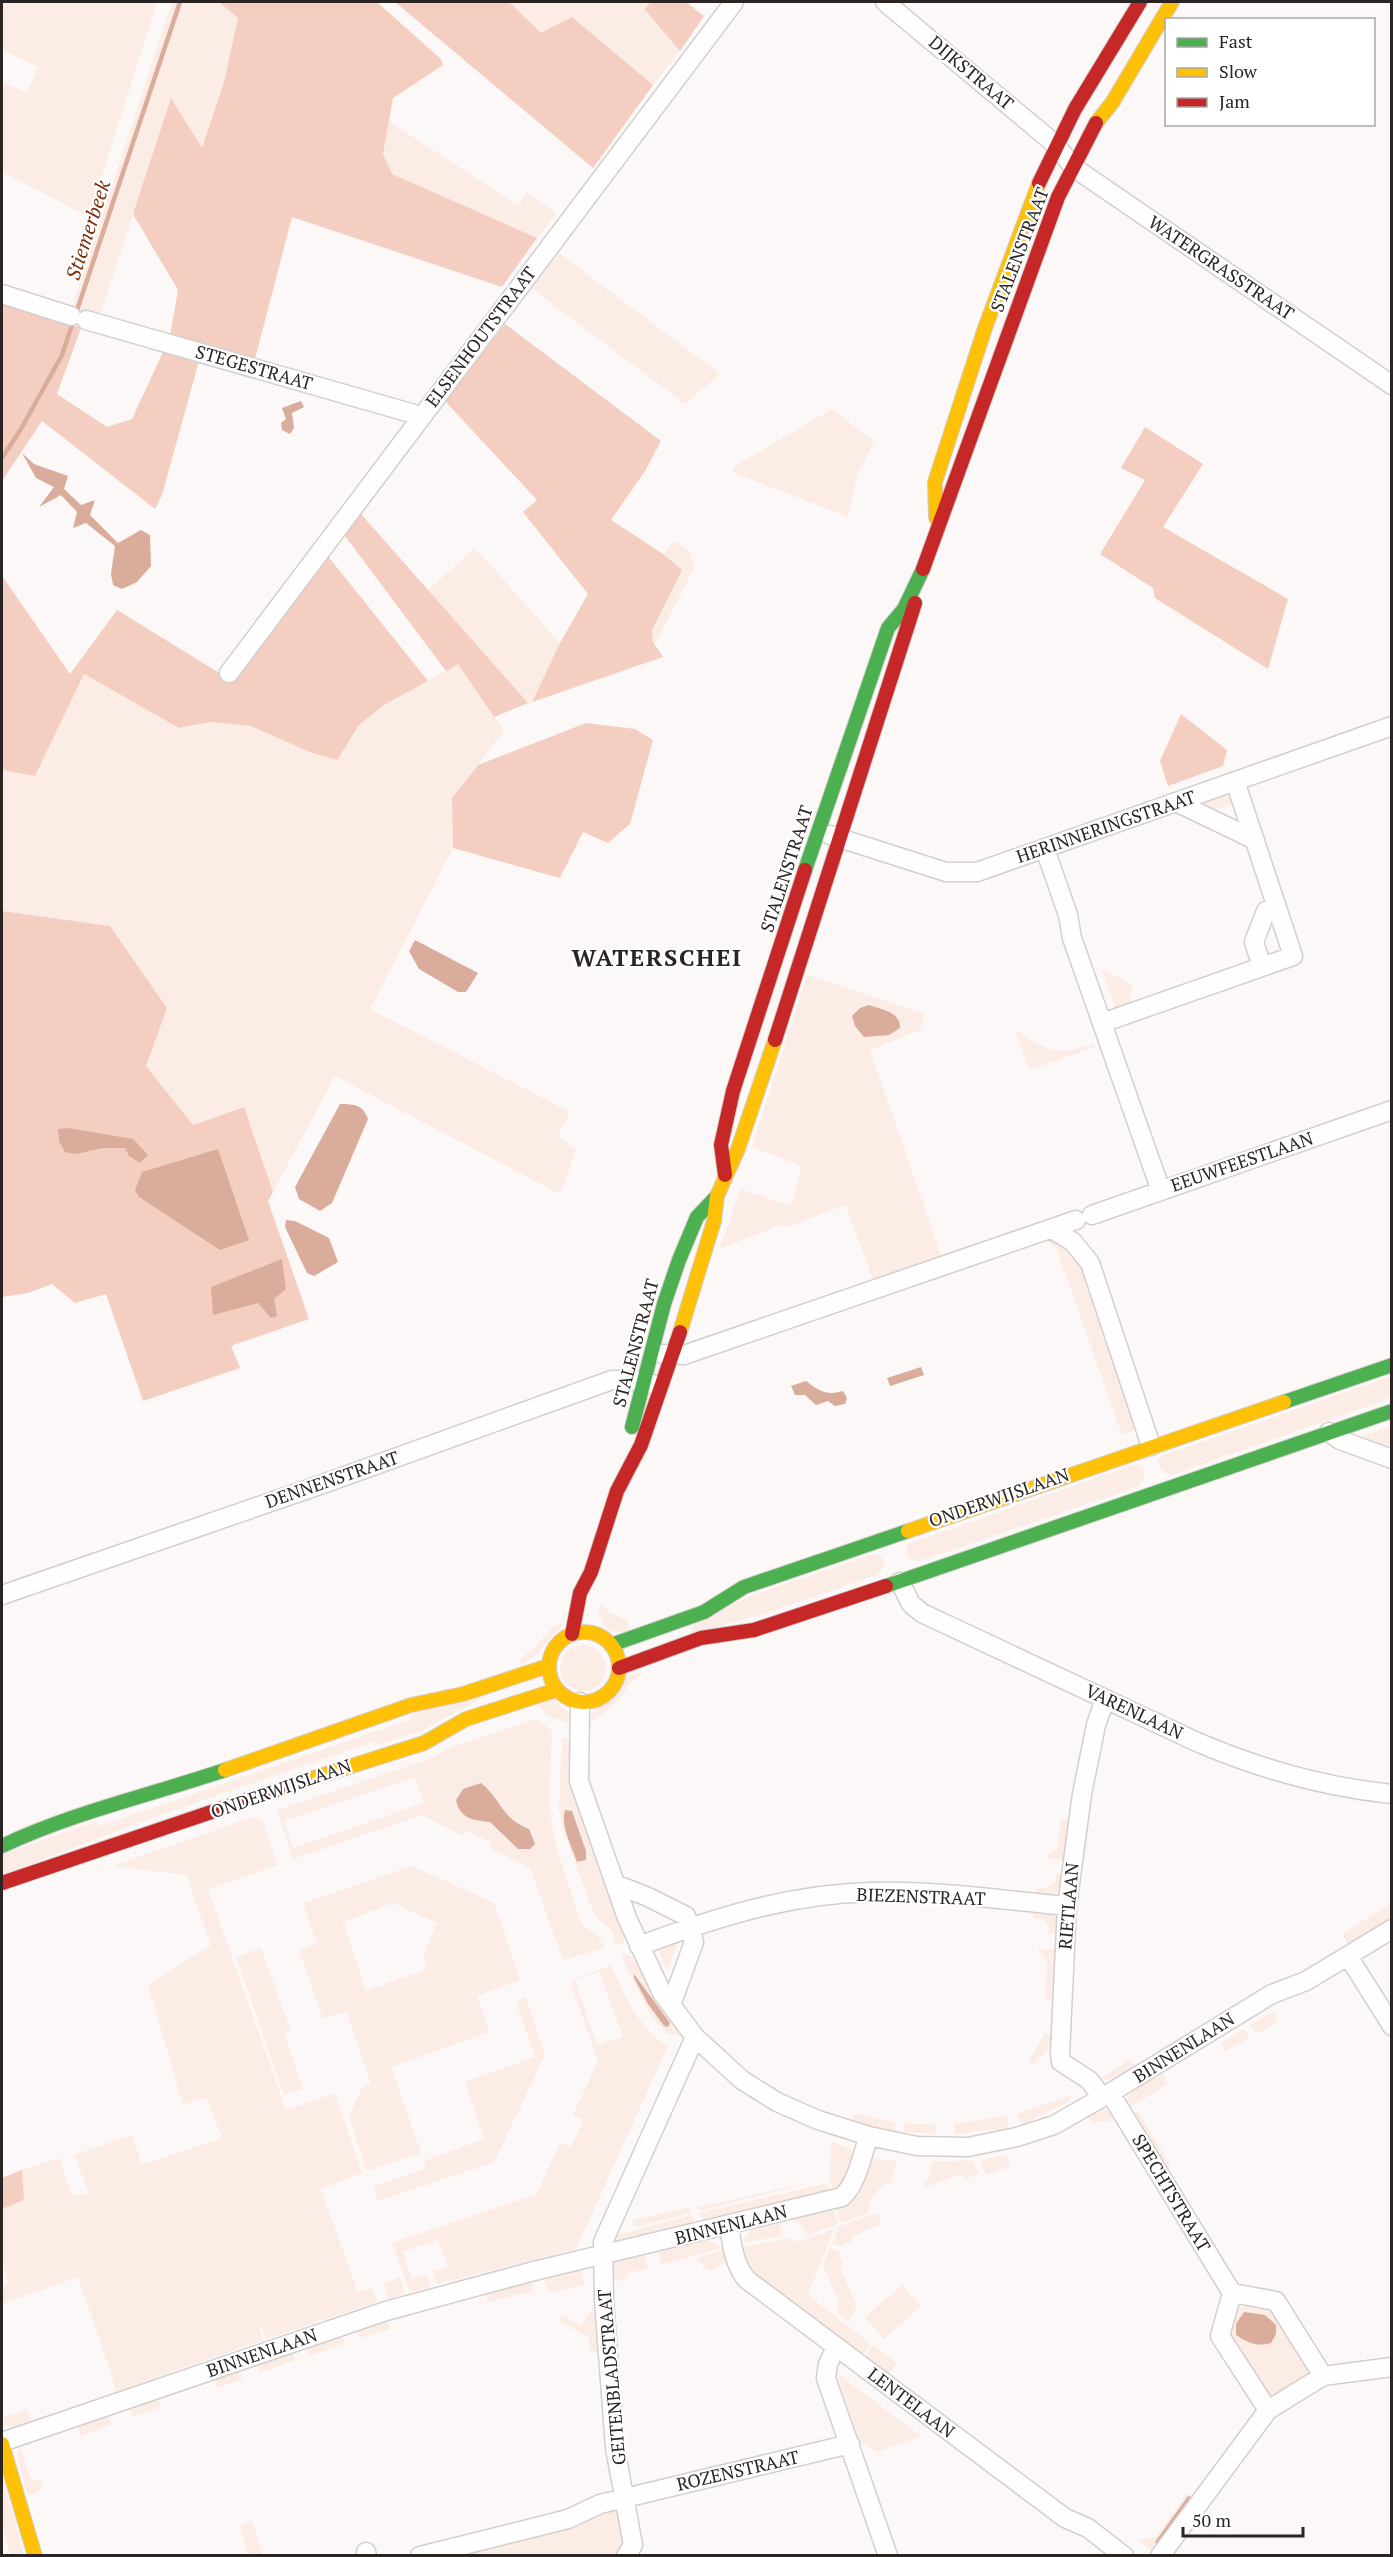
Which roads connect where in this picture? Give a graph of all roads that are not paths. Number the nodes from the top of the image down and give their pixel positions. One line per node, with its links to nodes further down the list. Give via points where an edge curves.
1 (734, 2): 13 (street, ELSENHOUTSTRAAT)
2 (885, 2): 7 (street, DIJKSTRAAT)
3 (1140, 2): 5 (street, STALENSTRAAT)
4 (1172, 2): 6 (street, STALENSTRAAT)
5 (1088, 90): 6 (street); 7 (street, STALENSTRAAT)
6 (1112, 103): 8 (street, STALENSTRAAT, via 1097,121)
7 (1056, 145): 8 (street, WATERGRASSTRAAT); 10 (street, STALENSTRAAT)
8 (1073, 167): 11 (street, STALENSTRAAT); 12 (street, WATERGRASSTRAAT)
9 (2, 294): 13 (street, STEGESTRAAT)
10 (985, 328): 11 (street); 14 (street, STALENSTRAAT, via 935,483)
11 (1008, 335): 14 (street, STALENSTRAAT)
12 (1392, 385)
13 (422, 416): 16 (street, ELSENHOUTSTRAAT)
14 (936, 527): 15 (street, STALENSTRAAT)
15 (917, 584): 18 (street, STALENSTRAAT, via 888,628); 19 (street, STALENSTRAAT)
16 (229, 673)
17 (1392, 726): 20 (street, HERINNERINGSTRAAT)
18 (845, 749): 19 (street); 22 (street, STALENSTRAAT)
19 (867, 755): 23 (street, STALENSTRAAT)
20 (1235, 781): 21 (street, HERINNERINGSTRAAT); 24 (street)
21 (1176, 802): 24 (street); 25 (street, HERINNERINGSTRAAT)
22 (817, 832): 23 (street, HERINNERINGSTRAAT); 30 (street, STALENSTRAAT, via 733,1091 721,1145)
23 (841, 838): 25 (street, HERINNERINGSTRAAT, via 946,872 977,872); 30 (street, STALENSTRAAT, via 733,1162)
24 (1255, 840): 26 (street)
25 (1045, 849): 28 (street)
26 (1277, 907): 27 (street, via 1266,911 1254,942); 27 (street, via 1293,956)
27 (1262, 967): 28 (street)
28 (1102, 1023): 31 (street)
29 (1392, 1110): 31 (street, EEUWFEESTLAAN)
30 (724, 1174): 32 (street, STALENSTRAAT)
31 (1161, 1191): 33 (street, EEUWFEESTLAAN)
32 (717, 1196): 34 (street, STALENSTRAAT, via 698,1217 679,1260); 35 (street, STALENSTRAAT, via 714,1221)
33 (1052, 1229): 35 (street, EEUWFEESTLAAN); 41 (street, via 1073,1242 1090,1263)
34 (652, 1352): 35 (street); 37 (street, STALENSTRAAT)
35 (672, 1356): 38 (street, STALENSTRAAT)
36 (1392, 1365): 41 (street, ONDERWIJSLAAN)
37 (644, 1381): 38 (street, DENNENSTRAAT); 43 (street, STALENSTRAAT, via 627,1442); 46 (street, DENNENSTRAAT, via 612,1380)
38 (662, 1387): 43 (street, STALENSTRAAT, via 641,1445)
39 (1392, 1411): 40 (street)
40 (1329, 1432): 42 (street); 45 (street)
41 (1150, 1441): 49 (street, ONDERWIJSLAAN, via 744,1587 704,1612)
42 (1392, 1460)
43 (624, 1474): 44 (street, STALENSTRAAT)
44 (591, 1572): 47 (street, STALENSTRAAT); 48 (street, STALENSTRAAT, via 580,1593)
45 (900, 1582): 51 (street, via 754,1630 701,1638); 53 (street, VARENLAAN, via 911,1604 922,1613)
46 (2, 1595)
47 (594, 1633): 48 (street); 49 (street)
48 (572, 1634): 50 (street, via 551,1652)
49 (611, 1645): 51 (street)
50 (548, 1665): 52 (street); 56 (street, ONDERWIJSLAAN, via 463,1694 411,1705 172,1788 123,1800)
51 (619, 1668): 54 (street, via 617,1679 602,1697)
52 (556, 1690): 54 (street); 57 (street, ONDERWIJSLAAN, via 466,1719 415,1747)
53 (1105, 1699): 55 (street, VARENLAAN, via 1243,1761 1299,1779); 59 (street, RIETLAAN, via 1082,1794)
54 (580, 1702): 58 (street, via 579,1781)
55 (1392, 1794)
56 (2, 1846)
57 (2, 1883)
58 (617, 1890): 60 (street, via 623,1887 686,1916); 62 (street)
59 (1067, 1906): 60 (street, BIEZENSTRAAT, via 870,1892 763,1906); 67 (street, RIETLAAN, via 1061,2062)
60 (690, 1928): 62 (street, BIEZENSTRAAT); 64 (street, via 694,1942)
61 (1392, 1929): 63 (street, BINNENLAAN)
62 (639, 1946): 64 (street)
63 (1348, 1956): 65 (street); 67 (street, BINNENLAAN, via 1305,1982 1272,1994)
64 (671, 2006): 66 (street)
65 (1392, 2026)
66 (695, 2037): 68 (street, via 742,2080 777,2102); 70 (street, GEITENBLADSTRAAT, via 603,2242)
67 (1106, 2095): 68 (street, BINNENLAAN, via 1054,2125 968,2147 917,2146); 71 (street, SPECHTSTRAAT)
68 (869, 2136): 69 (street, BINNENLAAN, via 855,2178 842,2197)
69 (729, 2226): 70 (street, BINNENLAAN); 72 (street, LENTELAAN, via 738,2269 746,2279)
70 (602, 2255): 76 (street, BINNENLAAN, via 377,2314); 78 (street, GEITENBLADSTRAAT, via 615,2448)
71 (1232, 2293): 74 (street, via 1276,2301); 75 (street, via 1220,2336)
72 (836, 2347): 77 (street, via 826,2378); 83 (street, LENTELAAN, via 1065,2518 1088,2528)
73 (1392, 2367): 74 (street)
74 (1323, 2376): 75 (street)
75 (1268, 2410): 84 (street)
76 (2, 2443): 79 (street)
77 (850, 2444): 78 (street, ROZENSTRAAT); 82 (street)
78 (625, 2498): 80 (street, ROZENSTRAAT, via 600,2504 568,2519); 81 (street, GEITENBLADSTRAAT, via 633,2545)
79 (35, 2556)
80 (420, 2556)
81 (626, 2556)
82 (888, 2556)
83 (1124, 2556)
84 (1160, 2556)

